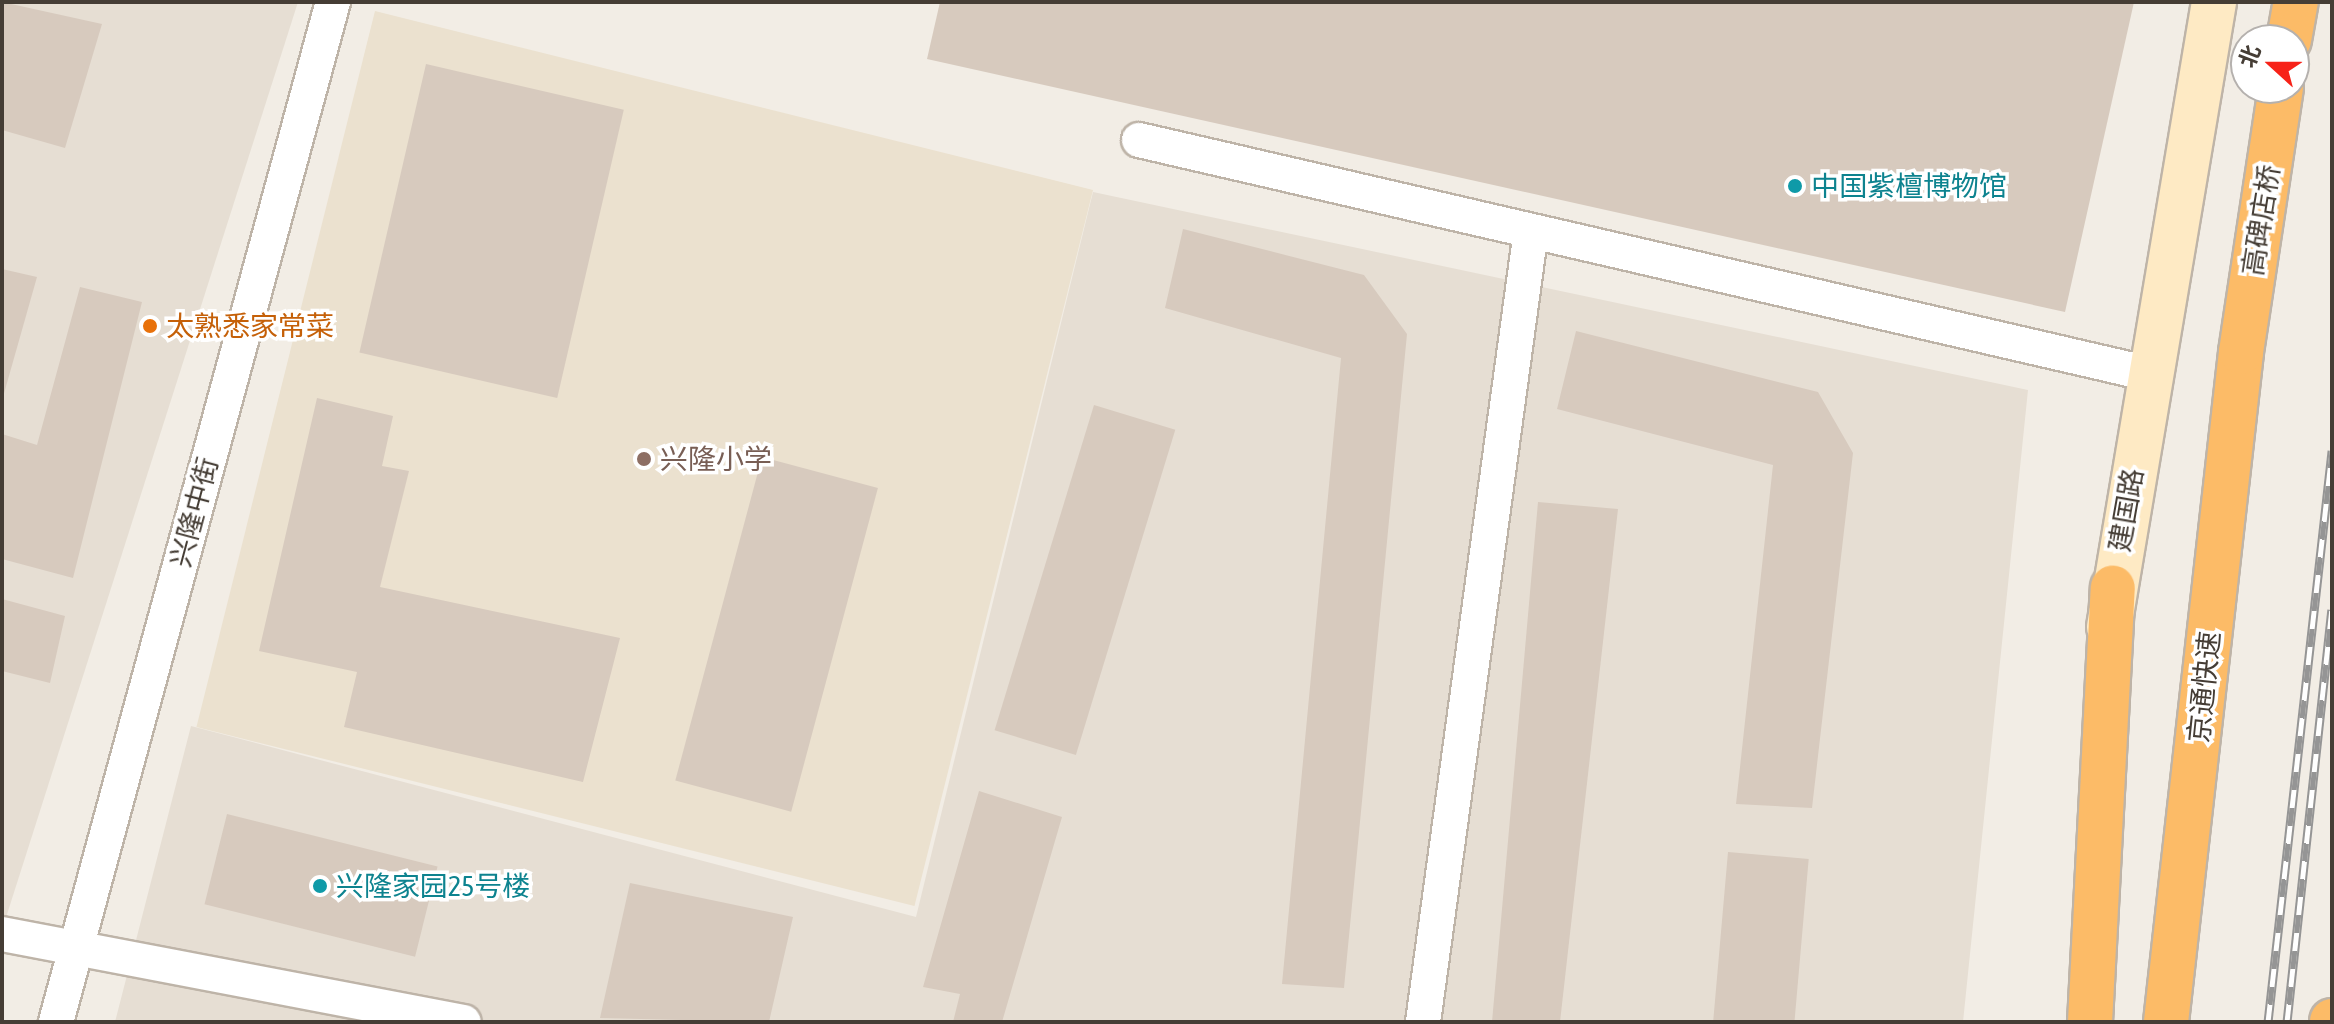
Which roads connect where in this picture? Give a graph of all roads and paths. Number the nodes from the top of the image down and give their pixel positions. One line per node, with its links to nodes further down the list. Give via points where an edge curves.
1 (333, 2): 12 (street, 兴隆中街)
2 (2214, 2): 9 (main road, 建国路)
3 (2296, 2): 4 (highway)
4 (2292, 24)
5 (2279, 104): 8 (highway, 高碑店桥)
6 (1139, 140): 7 (street)
7 (1531, 231): 9 (street); 15 (street)
8 (2241, 352): 18 (highway, 京通快速)
9 (2150, 374): 10 (main road, 建国路)
10 (2113, 588): 16 (main road, 建国路); 17 (highway)
11 (2, 934): 12 (street)
12 (76, 950): 13 (street, 兴隆中街); 14 (street)
13 (56, 1022)
14 (464, 1022)
15 (1423, 1022)
16 (2071, 1022)
17 (2090, 1022)
18 (2166, 1022)

